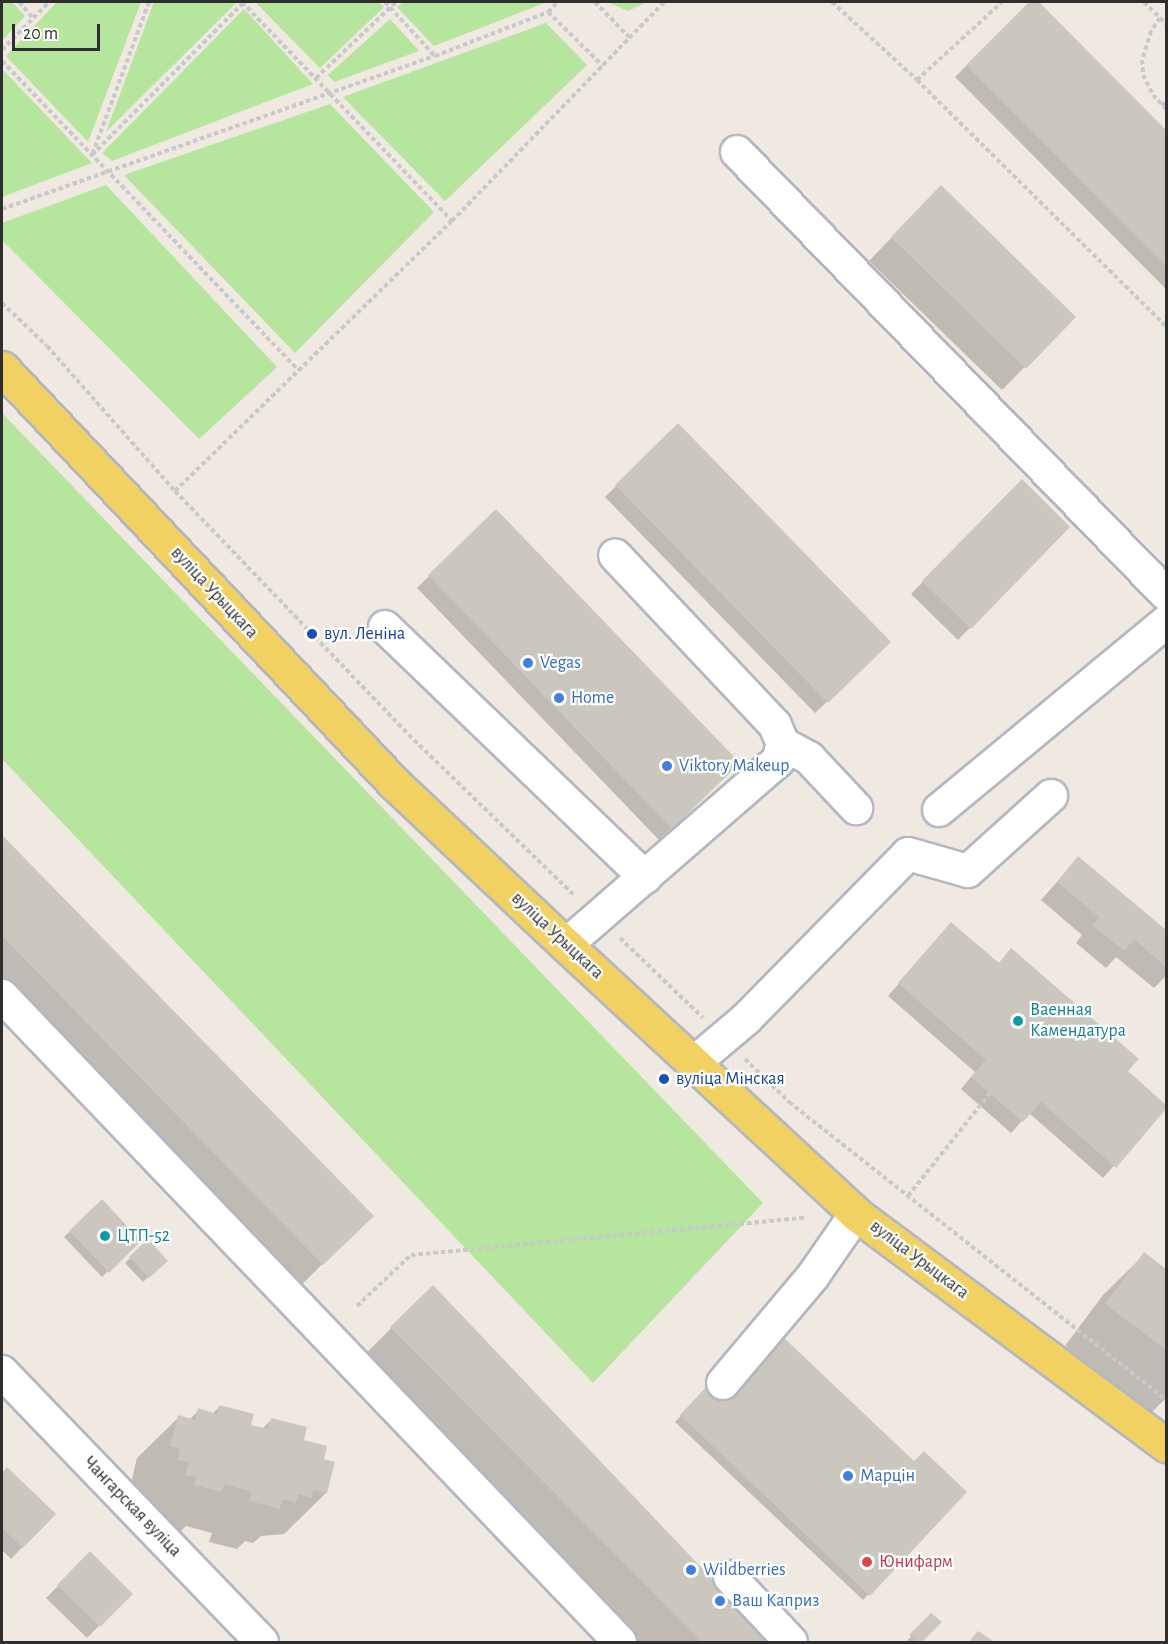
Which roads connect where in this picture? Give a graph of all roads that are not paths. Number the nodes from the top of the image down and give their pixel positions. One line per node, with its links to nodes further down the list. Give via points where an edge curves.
1 (737, 152): 4 (street)
2 (2, 368): 12 (main road, вуліца Урыцкага, via 394,783)
3 (615, 555): 7 (street, via 775,725)
4 (1167, 594)
5 (1167, 622): 10 (street)
6 (385, 627): 11 (street)
7 (783, 744): 9 (street, via 809,758); 11 (street, via 778,761)
8 (1051, 796): 14 (street, via 968,871 908,854 746,1019 721,1036)
9 (856, 808)
10 (939, 810)
11 (645, 877): 12 (street)
12 (566, 945): 14 (main road, вуліца Урыцкага)
13 (2, 996): 21 (street)
14 (694, 1063): 15 (main road, вуліца Урыцкага)
15 (856, 1214): 17 (street, via 813,1276); 18 (main road, вуліца Урыцкага)
16 (2, 1372): 20 (street, Чангарская вуліца)
17 (723, 1383)
18 (1167, 1445)
19 (730, 1578): 22 (street)
20 (262, 1642)
21 (620, 1642)
22 (791, 1642)

